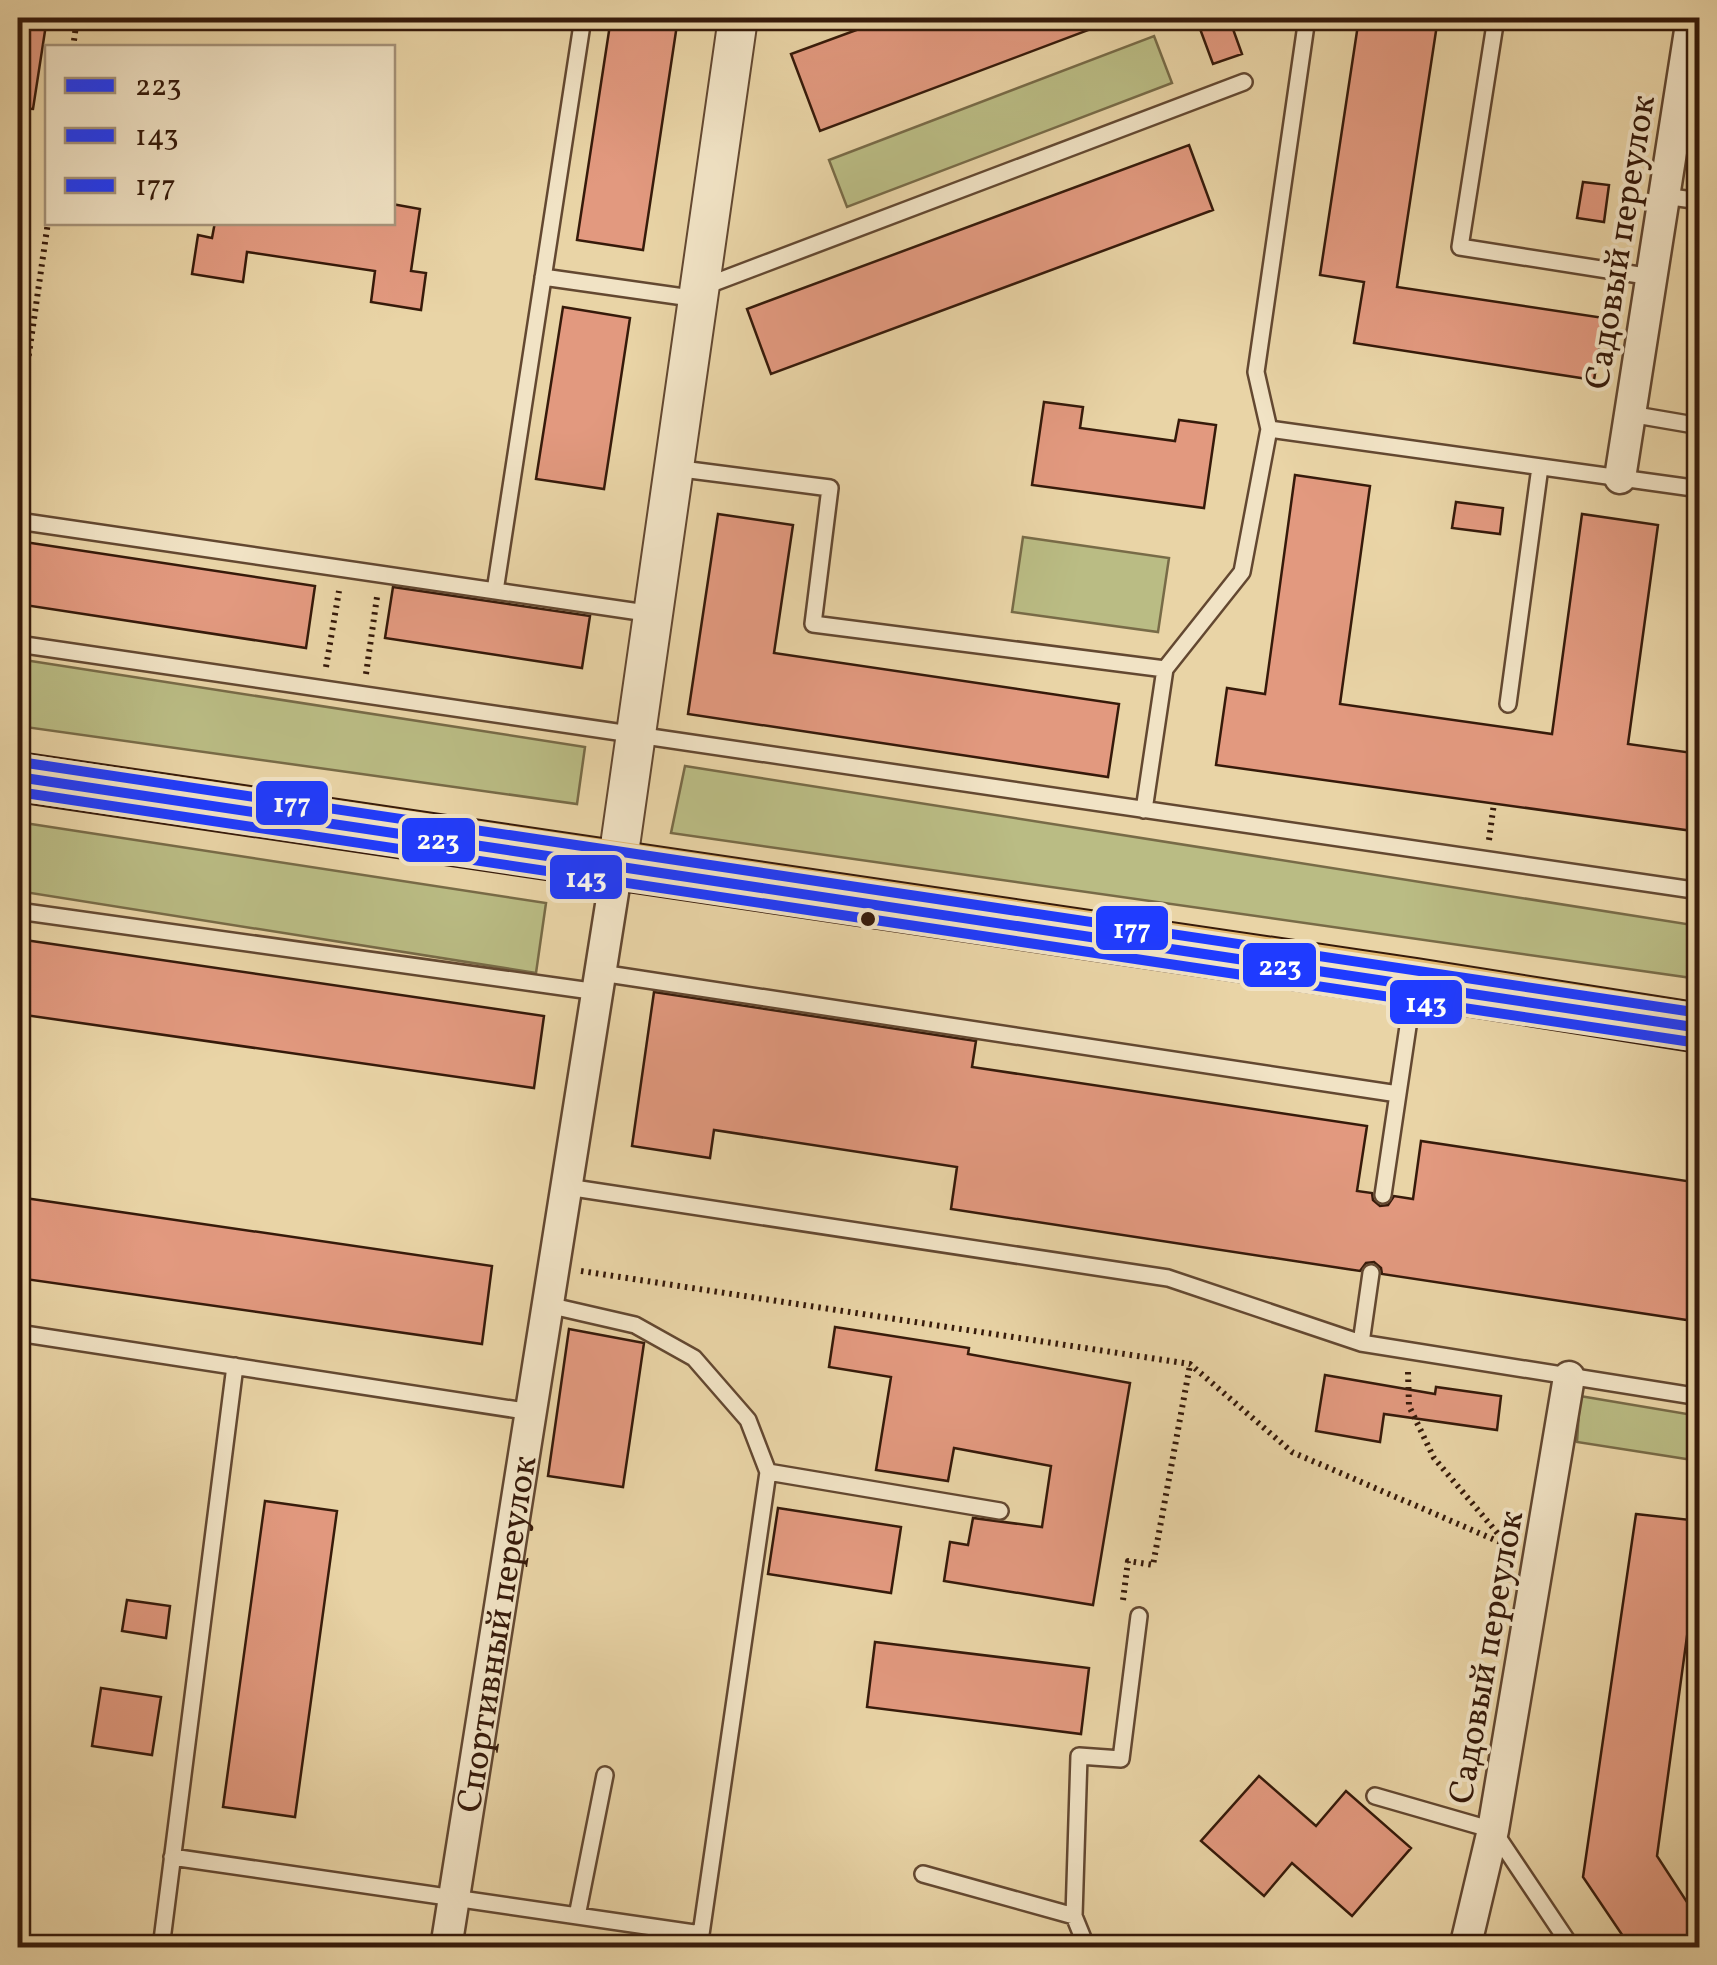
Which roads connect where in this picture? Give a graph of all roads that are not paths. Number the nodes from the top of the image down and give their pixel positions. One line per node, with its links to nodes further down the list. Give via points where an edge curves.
1 (556, 18): 5 (lane)
2 (1307, 18): 15 (lane, via 1256,372)
3 (1496, 18): 11 (lane, via 1460,247)
4 (1692, 18): 8 (street, Садовый переулок)
5 (583, 19): 10 (lane)
6 (742, 22): 12 (street, Спортивный переулок)
7 (1244, 82): 12 (lane)
8 (1664, 196): 9 (lane); 11 (street, Садовый переулок)
9 (1700, 201)
10 (543, 277): 12 (lane); 21 (lane)
11 (1652, 277): 13 (street, Садовый переулок)
12 (699, 294): 17 (street, Спортивный переулок)
13 (1630, 414): 14 (lane); 18 (street, Садовый переулок)
14 (1700, 426)
15 (1269, 429): 16 (lane); 24 (lane, via 1242,572)
16 (1540, 467): 18 (lane); 25 (lane)
17 (674, 468): 22 (street, Спортивный переулок); 24 (lane, via 830,488 813,624)
18 (1620, 478): 19 (lane)
19 (1700, 489)
20 (18, 521): 21 (lane)
21 (495, 591): 22 (lane)
22 (653, 614): 26 (street, Спортивный переулок)
23 (18, 644): 26 (lane)
24 (1165, 669): 28 (lane)
25 (1508, 704)
26 (636, 735): 28 (lane); 29 (street, Спортивный переулок)
27 (18, 777): 29 (main road)
28 (1144, 810): 30 (lane)
29 (617, 867): 32 (street, Спортивный переулок); 33 (main road)
30 (1700, 891)
31 (18, 911): 32 (lane)
32 (600, 982): 35 (lane); 36 (street, Спортивный переулок)
33 (1415, 983): 34 (main road); 35 (lane)
34 (1700, 1028)
35 (1398, 1094): 37 (lane)
36 (567, 1187): 39 (street, Спортивный переулок); 41 (lane, via 1168,1278)
37 (1383, 1195)
38 (1371, 1273): 41 (lane)
39 (548, 1305): 45 (street, Спортивный переулок); 46 (lane, via 634,1325 694,1358 748,1420)
40 (18, 1333): 42 (lane)
41 (1361, 1342): 43 (lane)
42 (234, 1366): 45 (lane); 52 (lane)
43 (1570, 1377): 44 (lane); 51 (street, Садовый переулок)
44 (1700, 1397)
45 (532, 1412): 54 (street, Спортивный переулок)
46 (768, 1472): 47 (lane); 57 (lane)
47 (1000, 1511)
48 (1140, 1616): 56 (lane, via 1120,1759 1080,1756)
49 (604, 1775): 55 (lane)
50 (1375, 1796): 51 (lane)
51 (1493, 1830): 61 (street, Садовый переулок); 62 (lane)
52 (172, 1857): 54 (lane); 58 (lane)
53 (923, 1874): 56 (lane)
54 (454, 1898): 55 (lane); 59 (street, Спортивный переулок)
55 (578, 1916): 57 (lane)
56 (1074, 1916): 60 (lane)
57 (700, 1941)
58 (161, 1948)
59 (446, 1948)
60 (1088, 1948)
61 (1465, 1948)
62 (1572, 1948)

